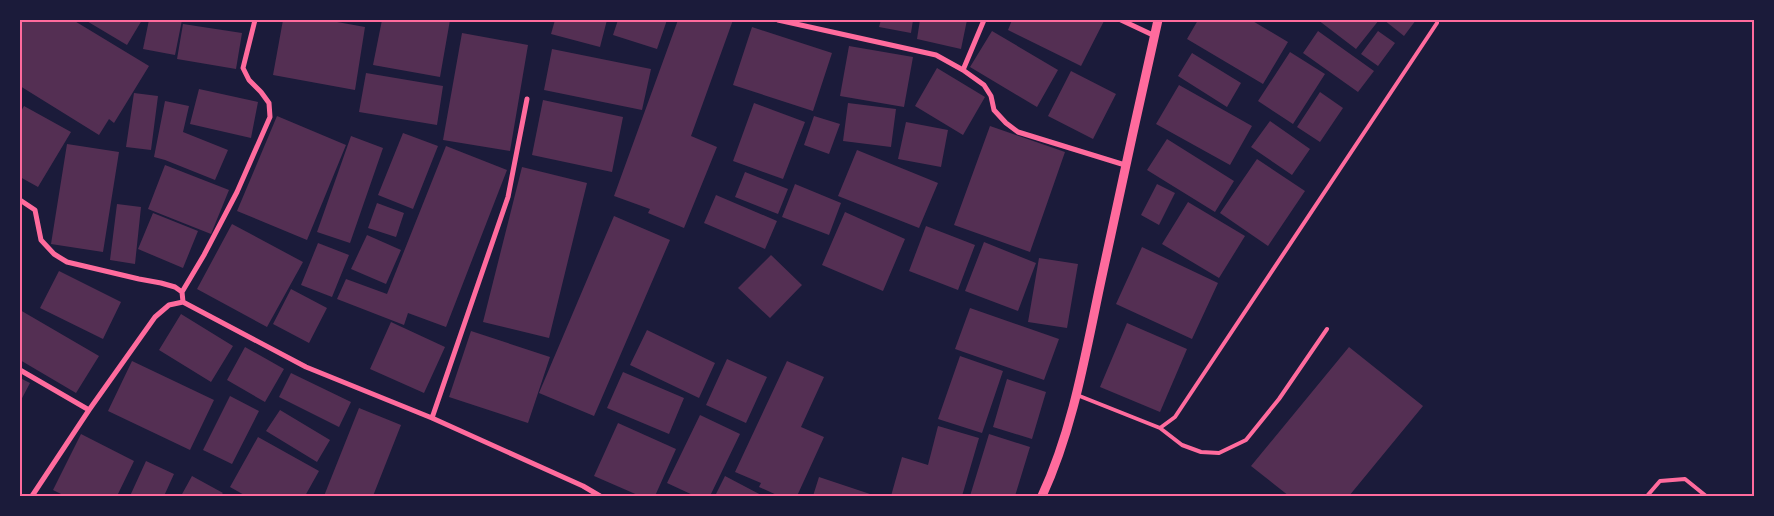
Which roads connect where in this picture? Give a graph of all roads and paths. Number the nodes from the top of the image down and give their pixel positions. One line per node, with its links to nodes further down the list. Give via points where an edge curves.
1 (255, 20): 12 (street, via 243,68 269,103 270,117 237,192)
2 (778, 20): 8 (street, via 936,55)
3 (984, 20): 8 (street)
4 (1121, 20): 7 (street)
5 (1158, 20): 7 (street)
6 (1437, 23): 19 (lane, via 1195,388 1175,416)
7 (1154, 36): 10 (street)
8 (963, 70): 10 (street, via 984,85 992,96 994,110 1018,132)
9 (527, 99): 18 (street, via 508,197)
10 (1125, 165): 16 (street)
11 (20, 200): 12 (street, via 34,210 41,240 67,262 161,283)
12 (182, 292): 13 (street)
13 (183, 302): 17 (street, via 169,304 155,317); 18 (street, via 306,367)
14 (1327, 329): 19 (lane, via 1246,440 1219,453 1200,452 1182,445)
15 (20, 370): 17 (street)
16 (1077, 395): 19 (lane); 22 (street)
17 (89, 410): 20 (street)
18 (432, 418): 21 (street)
19 (1160, 428)
20 (33, 496)
21 (600, 496)
22 (1042, 496)
23 (1647, 496): 24 (lane, via 1660,481 1685,479)
24 (1706, 496)

